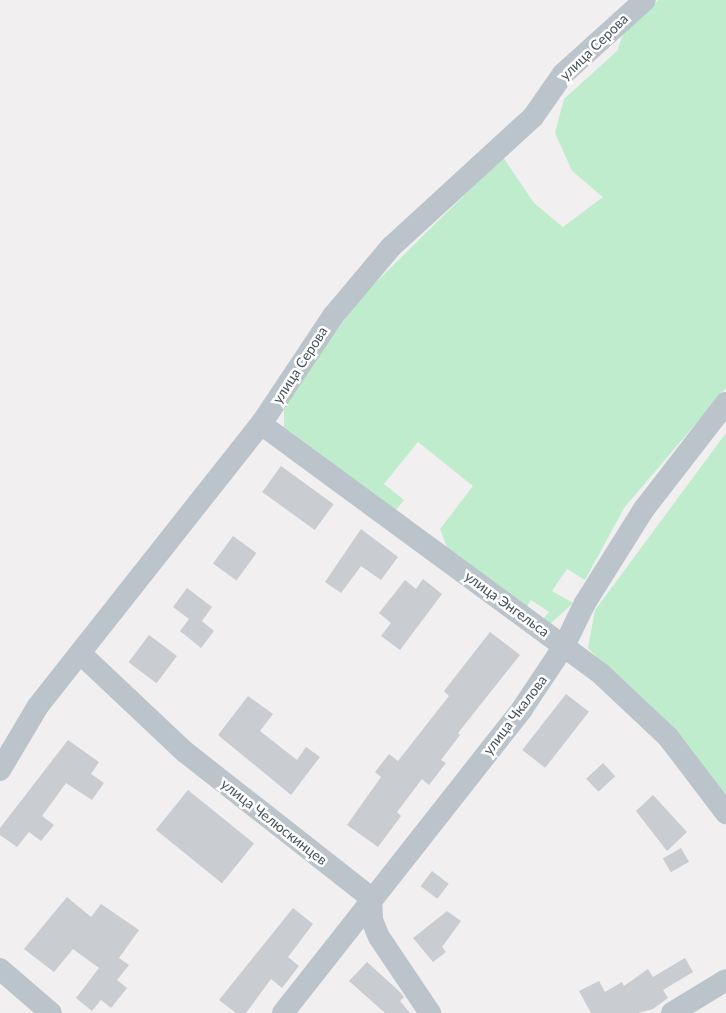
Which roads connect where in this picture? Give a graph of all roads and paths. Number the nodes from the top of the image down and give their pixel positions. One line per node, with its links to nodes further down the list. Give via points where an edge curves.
1 (644, 0): 3 (street, улица Серова, via 563,74 533,117 392,247 333,316)
2 (726, 403): 4 (street, улица Чкалова, via 644,509 585,603)
3 (261, 424): 4 (street, улица Энгельса); 5 (street, улица Серова)
4 (564, 646): 7 (street, улица Энгельса, via 601,674 668,738); 8 (street, улица Чкалова, via 522,709)
5 (82, 655): 6 (street, улица Серова, via 38,706); 8 (street, улица Челюскинцев, via 185,752)
6 (0, 770)
7 (726, 813)
8 (371, 898): 12 (street, улица Чкалова); 13 (street, via 372,920 379,937)
9 (0, 969): 11 (street)
10 (726, 980): 14 (street)
11 (50, 1013)
12 (283, 1013)
13 (430, 1013)
14 (672, 1013)

